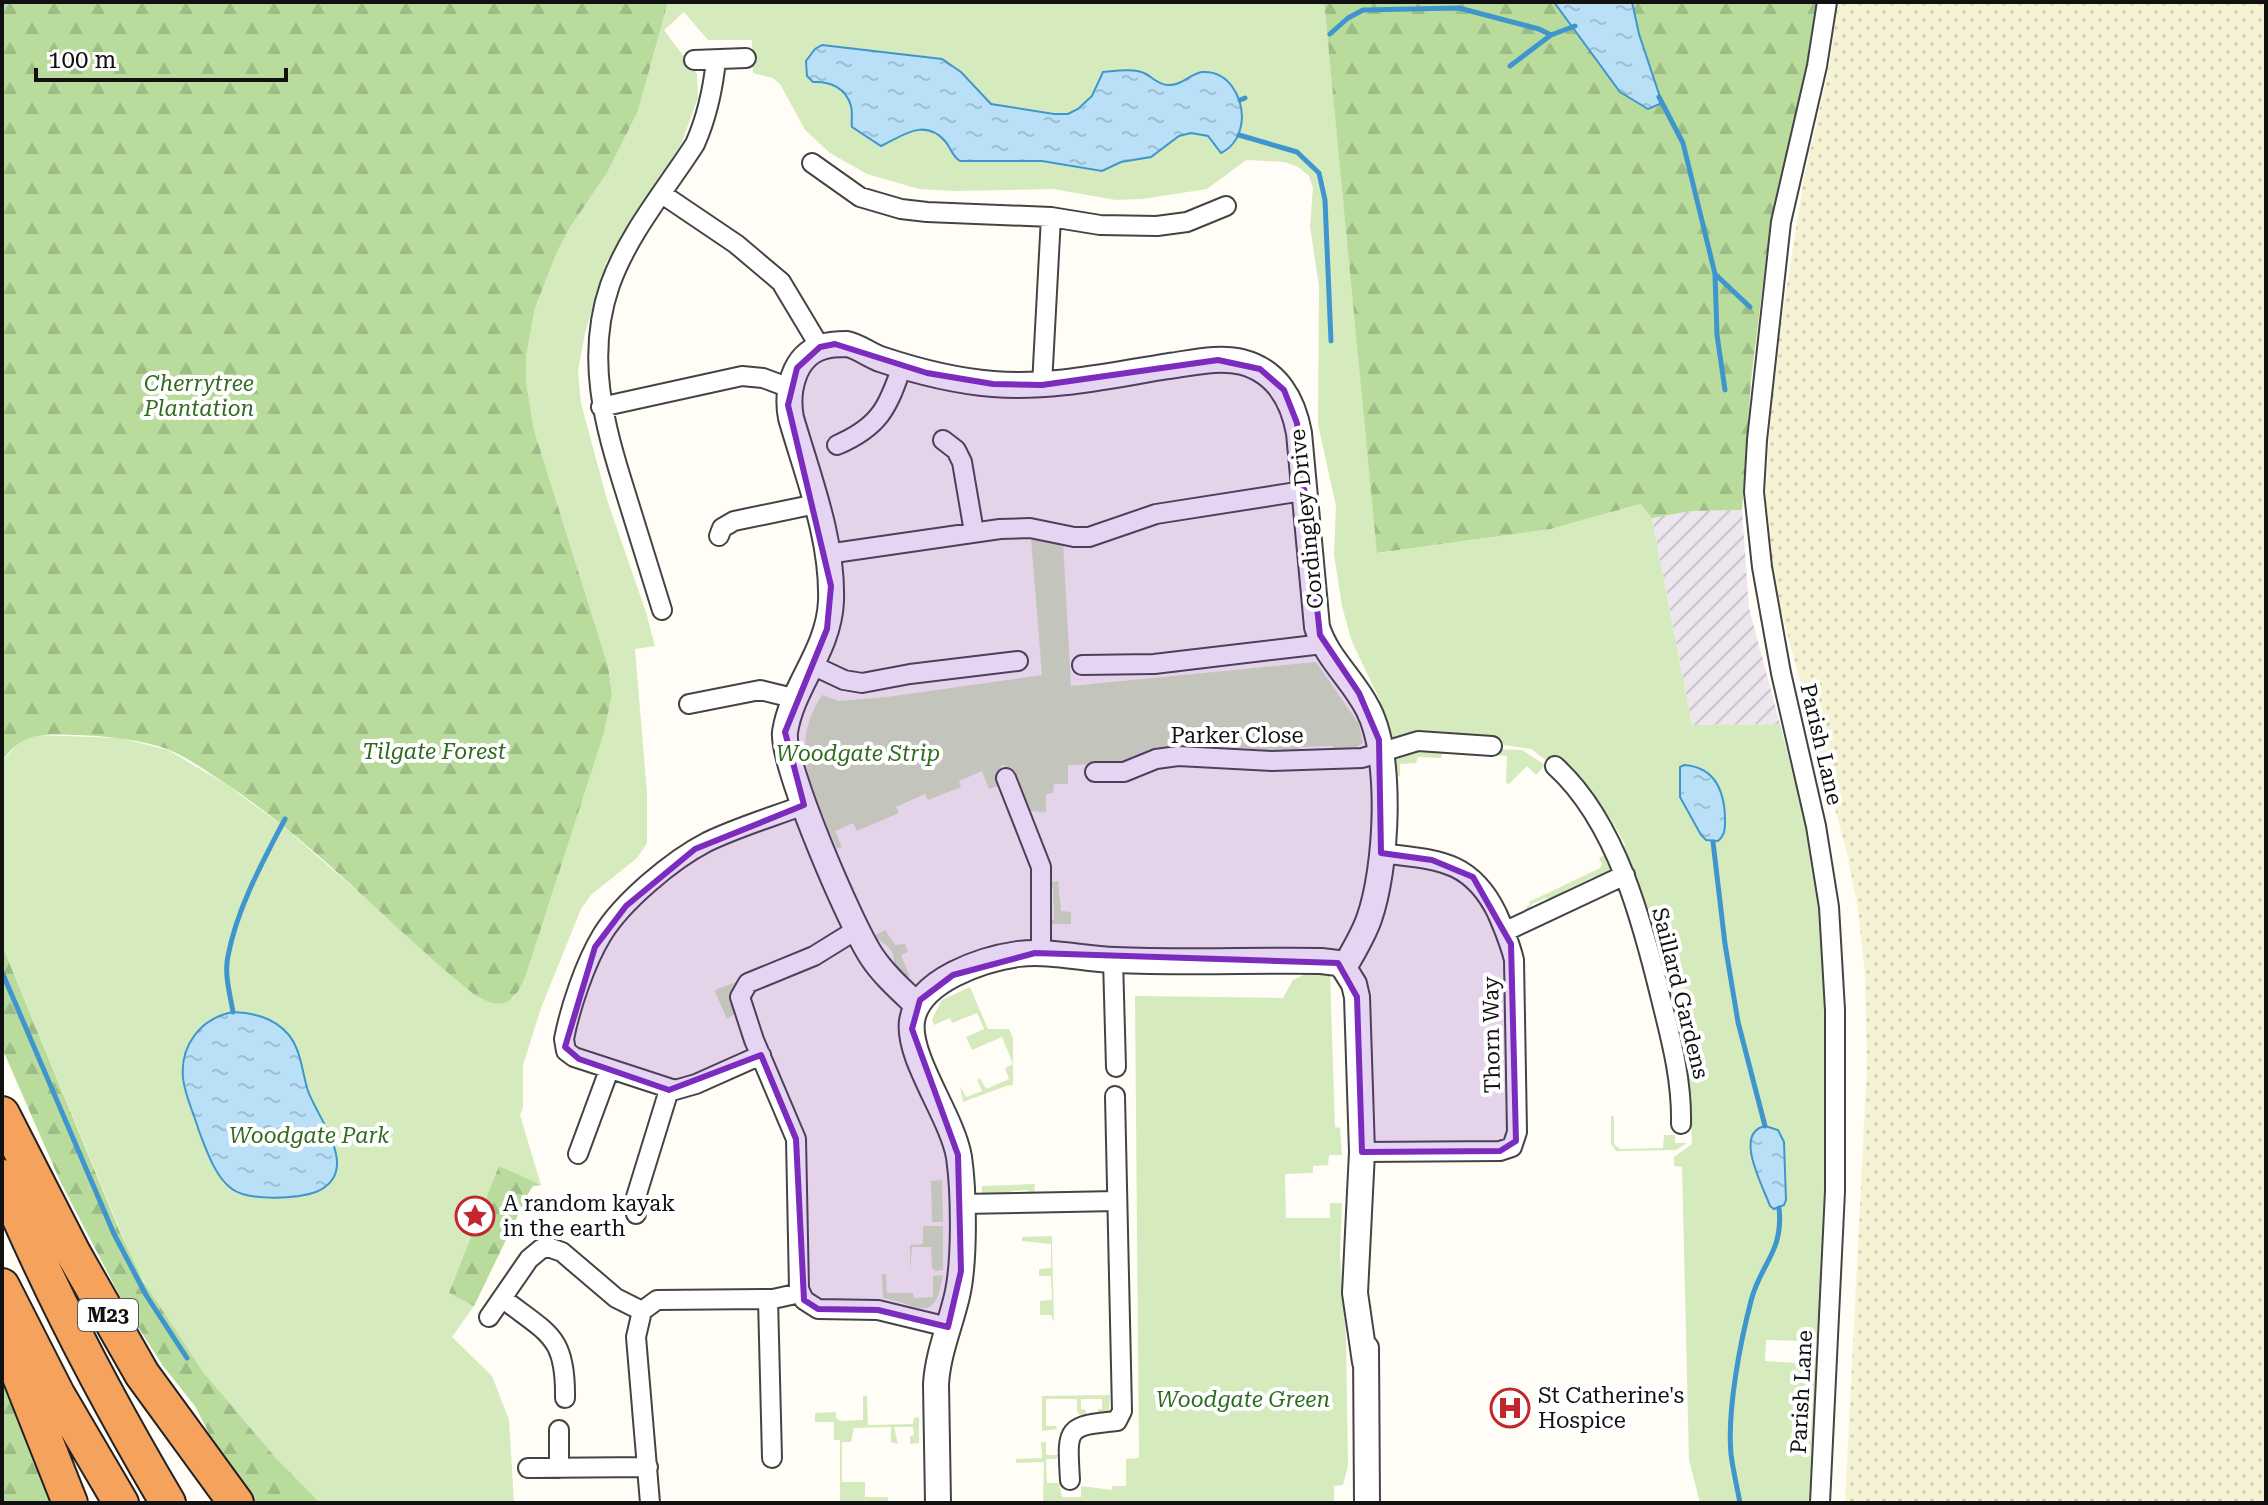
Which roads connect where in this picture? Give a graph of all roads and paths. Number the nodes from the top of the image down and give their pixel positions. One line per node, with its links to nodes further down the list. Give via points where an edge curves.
1 (1827, 2): 77 (street, Parish Lane, via 1781,222 1754,492 1781,673 1829,907 1835,1191)
2 (746, 58): 4 (street)
3 (694, 60): 4 (street)
4 (716, 60): 6 (street, via 703,125)
5 (812, 163): 8 (street, via 860,197 883,205)
6 (662, 194): 9 (street, via 781,282); 13 (street, via 610,284 597,345)
7 (1226, 206): 8 (street, via 1187,222 1157,226)
8 (1051, 217): 11 (street)
9 (820, 347): 10 (street, Cordingley Drive, via 850,344); 12 (street, via 797,368)
10 (902, 366): 11 (street, Cordingley Drive, via 980,383); 15 (street, via 881,416 864,433)
11 (1037, 385): 16 (street, Cordingley Drive, via 1218,360 1252,365 1278,383 1292,405)
12 (790, 388): 13 (street, via 742,376); 17 (street, via 788,405)
13 (601, 407): 21 (street)
14 (943, 440): 18 (street, via 962,462)
15 (837, 445)
16 (1303, 491): 18 (street, via 1156,514 1089,537 1030,528); 22 (street, Cordingley Drive)
17 (816, 504): 19 (street, via 734,521); 20 (street)
18 (974, 532): 20 (street)
19 (719, 536)
20 (827, 554): 24 (street, via 830,616)
21 (662, 610)
22 (1323, 644): 25 (street, via 1154,664); 29 (street, Cordingley Drive, via 1368,709)
23 (1018, 661): 24 (street, via 862,683)
24 (812, 665): 26 (street)
25 (1082, 665)
26 (797, 699): 27 (street, via 760,690); 33 (street, via 785,748)
27 (689, 704)
28 (1492, 746): 29 (street, via 1418,741)
29 (1381, 754): 31 (street, Parker Close, via 1272,761 1178,756 1124,772); 34 (street, Cordingley Drive)
30 (1555, 766): 35 (street, Saillard Gardens, via 1588,806)
31 (1095, 772)
32 (1006, 778): 38 (street, via 1041,867)
33 (804, 805): 36 (street); 44 (street, via 695,849 608,926 585,972 564,1044 570,1055)
34 (1381, 853): 37 (street, Thorn Way, via 1444,863 1473,877); 40 (street, Cordingley Drive, via 1369,918)
35 (1625, 875): 37 (street); 48 (street, Saillard Gardens, via 1665,1015 1678,1074)
36 (856, 930): 41 (street, via 880,967); 42 (street, via 814,956 745,985 741,1003)
37 (1506, 931): 49 (street, Thorn Way, via 1514,960 1517,1132 1512,1147)
38 (1041, 953): 39 (street); 41 (street, via 1011,956 943,980)
39 (1113, 960): 40 (street, via 1321,961); 43 (street)
40 (1344, 968): 49 (street, via 1357,997)
41 (917, 1005): 53 (street, via 912,1038 955,1140)
42 (761, 1055): 45 (street); 56 (street, via 796,1139)
43 (1116, 1067)
44 (609, 1070): 45 (street); 50 (street)
45 (669, 1090): 54 (street, via 636,1197)
46 (1115, 1096): 52 (street)
47 (2, 1114): 73 (highway, M23, via 126,1347)
48 (1681, 1124)
49 (1362, 1152): 76 (street, via 1355,1293 1365,1362)
50 (578, 1154)
51 (2, 1177): 72 (highway, M23, via 114,1413)
52 (1117, 1201): 53 (street); 69 (street, via 1121,1417 1076,1429 1069,1443)
53 (961, 1204): 61 (street, via 961,1271)
54 (636, 1214)
55 (2, 1286): 71 (highway)
56 (800, 1293): 58 (street); 61 (street, via 818,1309 878,1310)
57 (502, 1298): 59 (street, via 529,1259 548,1247); 60 (street); 63 (street, via 556,1342 565,1370)
58 (768, 1299): 59 (street, via 667,1298); 65 (street)
59 (642, 1311): 66 (street, via 636,1337)
60 (489, 1317)
61 (948, 1327): 75 (street, via 937,1364)
62 (2, 1331): 70 (highway)
63 (565, 1398)
64 (559, 1430): 68 (street)
65 (772, 1458)
66 (648, 1467): 68 (street); 74 (street)
67 (528, 1468): 68 (street)
68 (559, 1468)
69 (1070, 1480)
70 (70, 1503)
71 (121, 1503)
72 (168, 1503)
73 (236, 1503)
74 (650, 1503)
75 (938, 1503)
76 (1367, 1503)
77 (1820, 1503)

